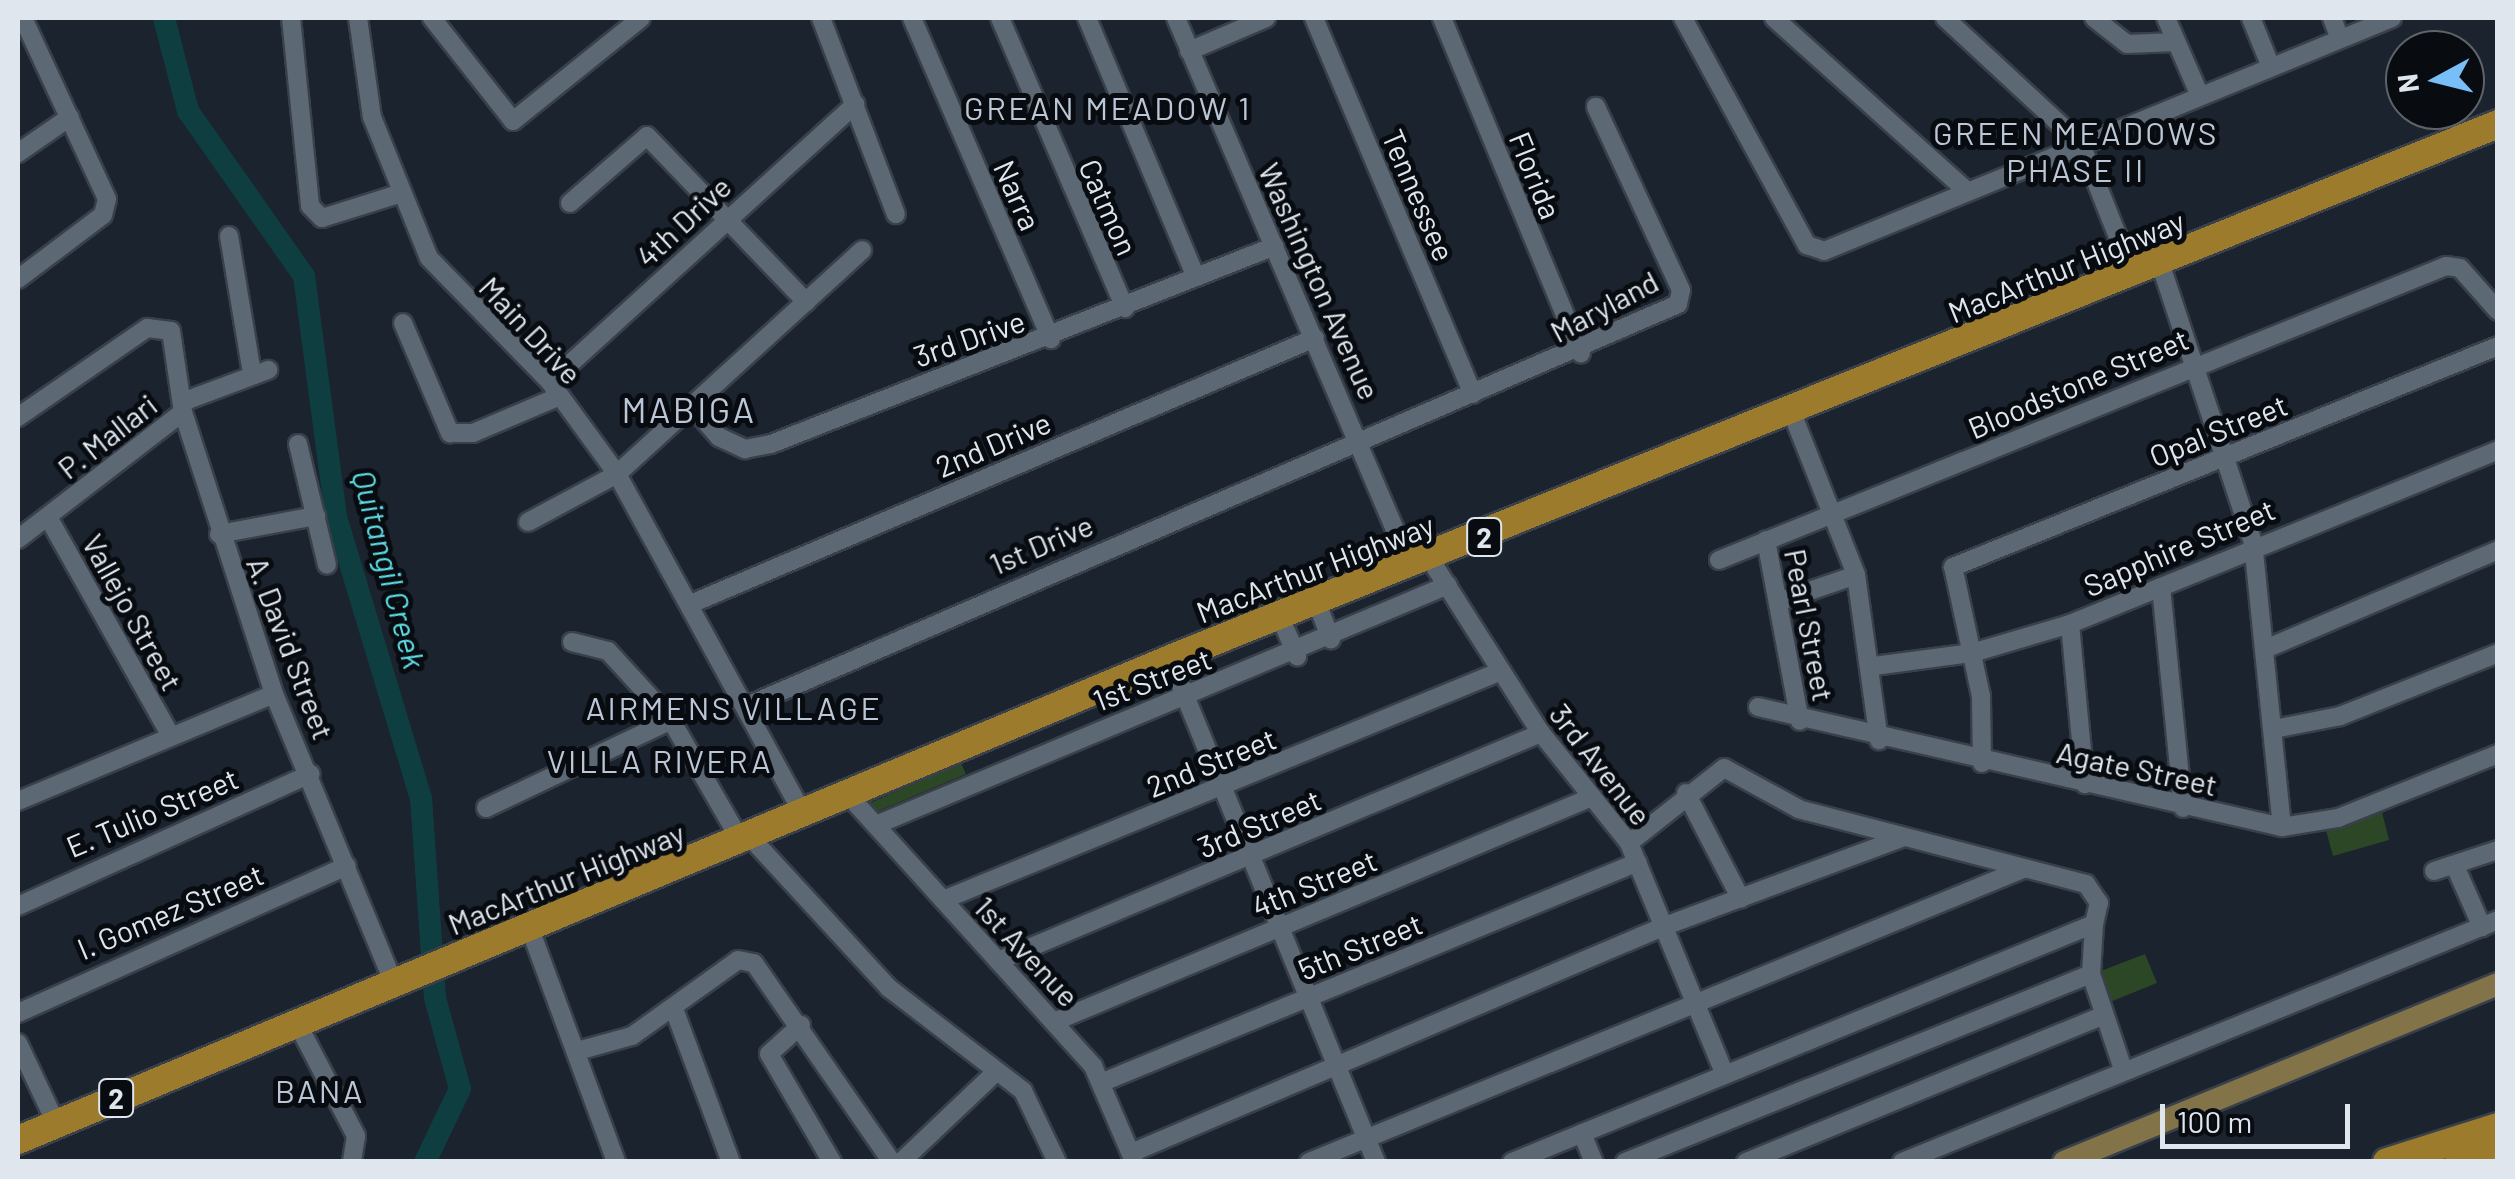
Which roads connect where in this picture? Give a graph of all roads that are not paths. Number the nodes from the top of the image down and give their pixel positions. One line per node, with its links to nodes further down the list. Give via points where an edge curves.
1 (291, 18): 34 (street, via 310,206 322,218)
2 (358, 18): 34 (street, Main Drive, via 372,117)
3 (432, 18): 4 (street, via 513,121)
4 (641, 18)
5 (821, 18): 27 (street)
6 (912, 18): 49 (street, Narra)
7 (1000, 18): 45 (street, Catmon)
8 (1087, 18): 42 (street)
9 (1176, 18): 24 (street, Washington Avenue)
10 (1266, 18): 24 (street)
11 (1314, 18): 54 (street, Tennessee)
12 (1442, 18): 51 (street, Florida)
13 (1683, 18): 33 (street, via 1807,245 1824,251)
14 (1774, 18): 33 (street)
15 (1945, 18): 31 (street)
16 (2094, 18): 23 (street, via 2127,44)
17 (2166, 18): 23 (street)
18 (2251, 18): 25 (street)
19 (2332, 18): 22 (street)
20 (2392, 18): 22 (street)
21 (24, 31): 29 (street)
22 (2340, 39): 25 (street)
23 (2176, 42): 26 (street)
24 (1189, 51): 39 (street, Washington Avenue)
25 (2271, 67): 26 (street)
26 (2200, 96): 31 (street)
27 (856, 104): 36 (street); 37 (street, 4th Drive)
28 (1596, 107): 51 (street, Maryland, via 1682,297)
29 (70, 117): 32 (street); 43 (street, via 107,199 102,215)
30 (2498, 124): 41 (highway, MacArthur Highway / 2)
31 (2080, 144): 33 (street); 41 (street)
32 (18, 153)
33 (1966, 190)
34 (402, 193): 53 (street, Main Drive, via 428,258)
35 (570, 203): 37 (street, via 646,136)
36 (896, 214)
37 (723, 220): 44 (street); 53 (street, 4th Drive)
38 (229, 236): 55 (street, P. Mallari, via 260,372)
39 (1275, 246): 42 (street, 3rd Drive); 48 (street, Washington Avenue)
40 (862, 250): 44 (street)
41 (2148, 268): 52 (street); 57 (highway, MacArthur Highway / 2)
42 (1196, 275): 45 (street, 3rd Drive)
43 (18, 279)
44 (806, 302): 56 (street)
45 (1125, 308): 49 (street, 3rd Drive)
46 (2498, 312): 52 (street, Bloodstone Street, via 2460,268)
47 (403, 322): 53 (street, via 450,432 474,433)
48 (1315, 338): 60 (street, Washington Avenue); 80 (street, 2nd Drive)
49 (1051, 339): 56 (street, 3rd Drive, via 745,449 719,437)
50 (2498, 346): 62 (street, Opal Street)
51 (1581, 353): 54 (street, Maryland)
52 (2194, 364): 62 (street); 65 (street, Bloodstone Street)
53 (554, 390): 63 (street, Main Drive)
54 (1473, 394): 60 (street, Maryland)
55 (184, 406): 58 (street, A. David Street, via 166,325 147,328); 66 (street, P. Mallari); 68 (street, A. David Street)
56 (690, 406): 63 (street)
57 (1792, 413): 65 (street); 74 (highway, MacArthur Highway / 2)
58 (18, 417)
59 (298, 444): 64 (street)
60 (1362, 445): 74 (street, Washington Avenue); 96 (street, 1st Drive, via 890,638)
61 (2498, 450): 71 (street, Sapphire Street)
62 (2225, 458): 71 (street); 88 (street, Opal Street, via 1958,564 1951,580)
63 (617, 474): 67 (street); 80 (street, Main Drive)
64 (316, 516): 68 (street); 75 (street)
65 (1832, 516): 70 (street, Bloodstone Street); 76 (street)
66 (48, 517): 69 (street, P. Mallari); 104 (street, Vallejo Street)
67 (528, 522)
68 (219, 534): 94 (street, A. David Street)
69 (18, 539)
70 (1766, 540): 73 (street, Bloodstone Street); 79 (street, Pearl Street)
71 (2253, 542): 78 (street, Sapphire Street); 86 (street)
72 (2498, 550): 86 (street)
73 (1719, 560)
74 (1421, 563): 77 (street, 3rd Avenue); 81 (highway, MacArthur Highway / 2)
75 (328, 566)
76 (1856, 575): 79 (street); 91 (street)
77 (1448, 585): 84 (street, 1st Street); 92 (street, 3rd Avenue)
78 (2161, 587): 83 (street, Sapphire Street); 117 (street)
79 (1780, 601): 99 (street, Pearl Street)
80 (693, 603): 96 (street, Main Drive)
81 (1317, 603): 82 (highway, MacArthur Highway / 2); 84 (street)
82 (1280, 617): 89 (street); 90 (highway, MacArthur Highway / 2)
83 (2070, 624): 88 (street, Sapphire Street); 110 (street)
84 (1330, 639): 89 (street, 1st Street)
85 (572, 642): 98 (street, via 608,651)
86 (2270, 647): 101 (street)
87 (2498, 653): 101 (street, via 2340,716)
88 (1972, 654): 91 (street, Sapphire Street); 108 (street)
89 (1296, 656): 93 (street, 1st Street)
90 (1170, 659): 93 (street); 95 (highway, MacArthur Highway / 2)
91 (1874, 666): 105 (street)
92 (1499, 672): 103 (street, 3rd Avenue); 111 (street, 2nd Street)
93 (1188, 693): 102 (street, 1st Street); 111 (street)
94 (274, 694): 104 (street); 109 (street, A. David Street)
95 (1074, 701): 100 (highway, MacArthur Highway / 2); 102 (street)
96 (747, 706): 118 (street, Main Drive)
97 (1758, 708): 99 (street, Agate Street)
98 (671, 720): 116 (street); 122 (street)
99 (1800, 721): 105 (street, Agate Street)
100 (1016, 726): 107 (street); 113 (highway, MacArthur Highway / 2)
101 (2278, 728): 120 (street)
102 (1090, 733): 107 (street, 1st Street)
103 (1541, 733): 114 (street, 3rd Avenue); 125 (street, 3rd Street)
104 (170, 734): 115 (street)
105 (1880, 740): 108 (street, Agate Street)
106 (2498, 754): 120 (street, Agate Street, via 2338,818)
107 (1030, 758): 119 (street, 1st Street)
108 (1982, 762): 110 (street, Agate Street)
109 (311, 774): 127 (street, A. David Street); 133 (street, E. Tulio Street)
110 (2085, 784): 117 (street, Agate Street)
111 (1225, 786): 125 (street); 132 (street, 2nd Street)
112 (1686, 793): 121 (street, via 1724,768 1799,809); 123 (street); 131 (street)
113 (850, 797): 118 (highway, MacArthur Highway / 2); 119 (street, 1st Avenue)
114 (1592, 797): 123 (street, 3rd Avenue); 136 (street, 4th Street)
115 (18, 801)
116 (486, 808)
117 (2183, 808): 120 (street, Agate Street)
118 (804, 816): 122 (highway, MacArthur Highway / 2)
119 (876, 825): 132 (street, 1st Avenue)
120 (2282, 827)
121 (1901, 838): 129 (street); 131 (street)
122 (746, 839): 138 (highway, MacArthur Highway / 2); 156 (street, via 889,988)
123 (1629, 843): 126 (street, 3rd Avenue)
124 (2498, 850): 128 (street)
125 (1253, 857): 136 (street); 139 (street, 3rd Street)
126 (1638, 862): 137 (street, 3rd Avenue); 143 (street, 5th Street)
127 (348, 866): 141 (street, A. David Street); 146 (street, I. Gomez Street)
128 (2456, 866): 130 (street); 135 (street)
129 (2023, 869): 134 (street, via 2096,891); 144 (street)
130 (2434, 872)
131 (1741, 899): 137 (street)
132 (943, 900): 139 (street, 1st Avenue)
133 (18, 906)
134 (2094, 924): 140 (street); 157 (street)
135 (2490, 924): 155 (street)
136 (1281, 925): 143 (street); 149 (street, 4th Street)
137 (1664, 926): 144 (street, 3rd Avenue); 154 (street)
138 (530, 929): 141 (highway, MacArthur Highway / 2); 152 (street)
139 (998, 961): 149 (street, 1st Avenue)
140 (2091, 974): 147 (street); 166 (street)
141 (404, 980): 148 (highway, MacArthur Highway / 2)
142 (2498, 984): 182 (main road)
143 (1308, 996): 154 (street); 158 (street, 5th Street)
144 (1696, 1005): 157 (street, 3rd Avenue); 163 (street)
145 (674, 1010): 150 (street, via 747,960); 152 (street, via 632,1036); 170 (street)
146 (18, 1013)
147 (2104, 1015): 155 (street); 180 (street)
148 (296, 1021): 153 (highway, MacArthur Highway / 2); 168 (street, via 356,1136)
149 (1056, 1021): 158 (street, 1st Avenue)
150 (801, 1024): 171 (street, via 769,1054); 172 (street)
151 (18, 1044): 159 (street)
152 (582, 1050): 169 (street)
153 (213, 1056): 159 (highway, MacArthur Highway / 2); 164 (highway, MacArthur Highway / 2)
154 (1339, 1068): 163 (street); 167 (street)
155 (2122, 1069): 181 (street)
156 (997, 1070): 173 (street); 174 (street, via 1037,1109)
157 (1724, 1072): 162 (street)
158 (1103, 1082): 167 (street, 1st Avenue)
159 (52, 1115): 161 (highway, MacArthur Highway / 2)
160 (2498, 1128): 183 (highway)
161 (18, 1130)
162 (1582, 1133): 177 (street); 178 (street)
163 (1366, 1138): 175 (street); 176 (street)
164 (18, 1140)
165 (2498, 1149): 184 (highway)
166 (1660, 1155): 179 (street)
167 (1132, 1157)
168 (352, 1162)
169 (616, 1162)
170 (731, 1162)
171 (832, 1162)
172 (892, 1162)
173 (902, 1162)
174 (1056, 1162)
175 (1309, 1162)
176 (1376, 1162)
177 (1512, 1162)
178 (1594, 1162)
179 (1625, 1162)
180 (1746, 1162)
181 (1902, 1162)
182 (2064, 1162)
183 (2387, 1162)
184 (2459, 1162)

